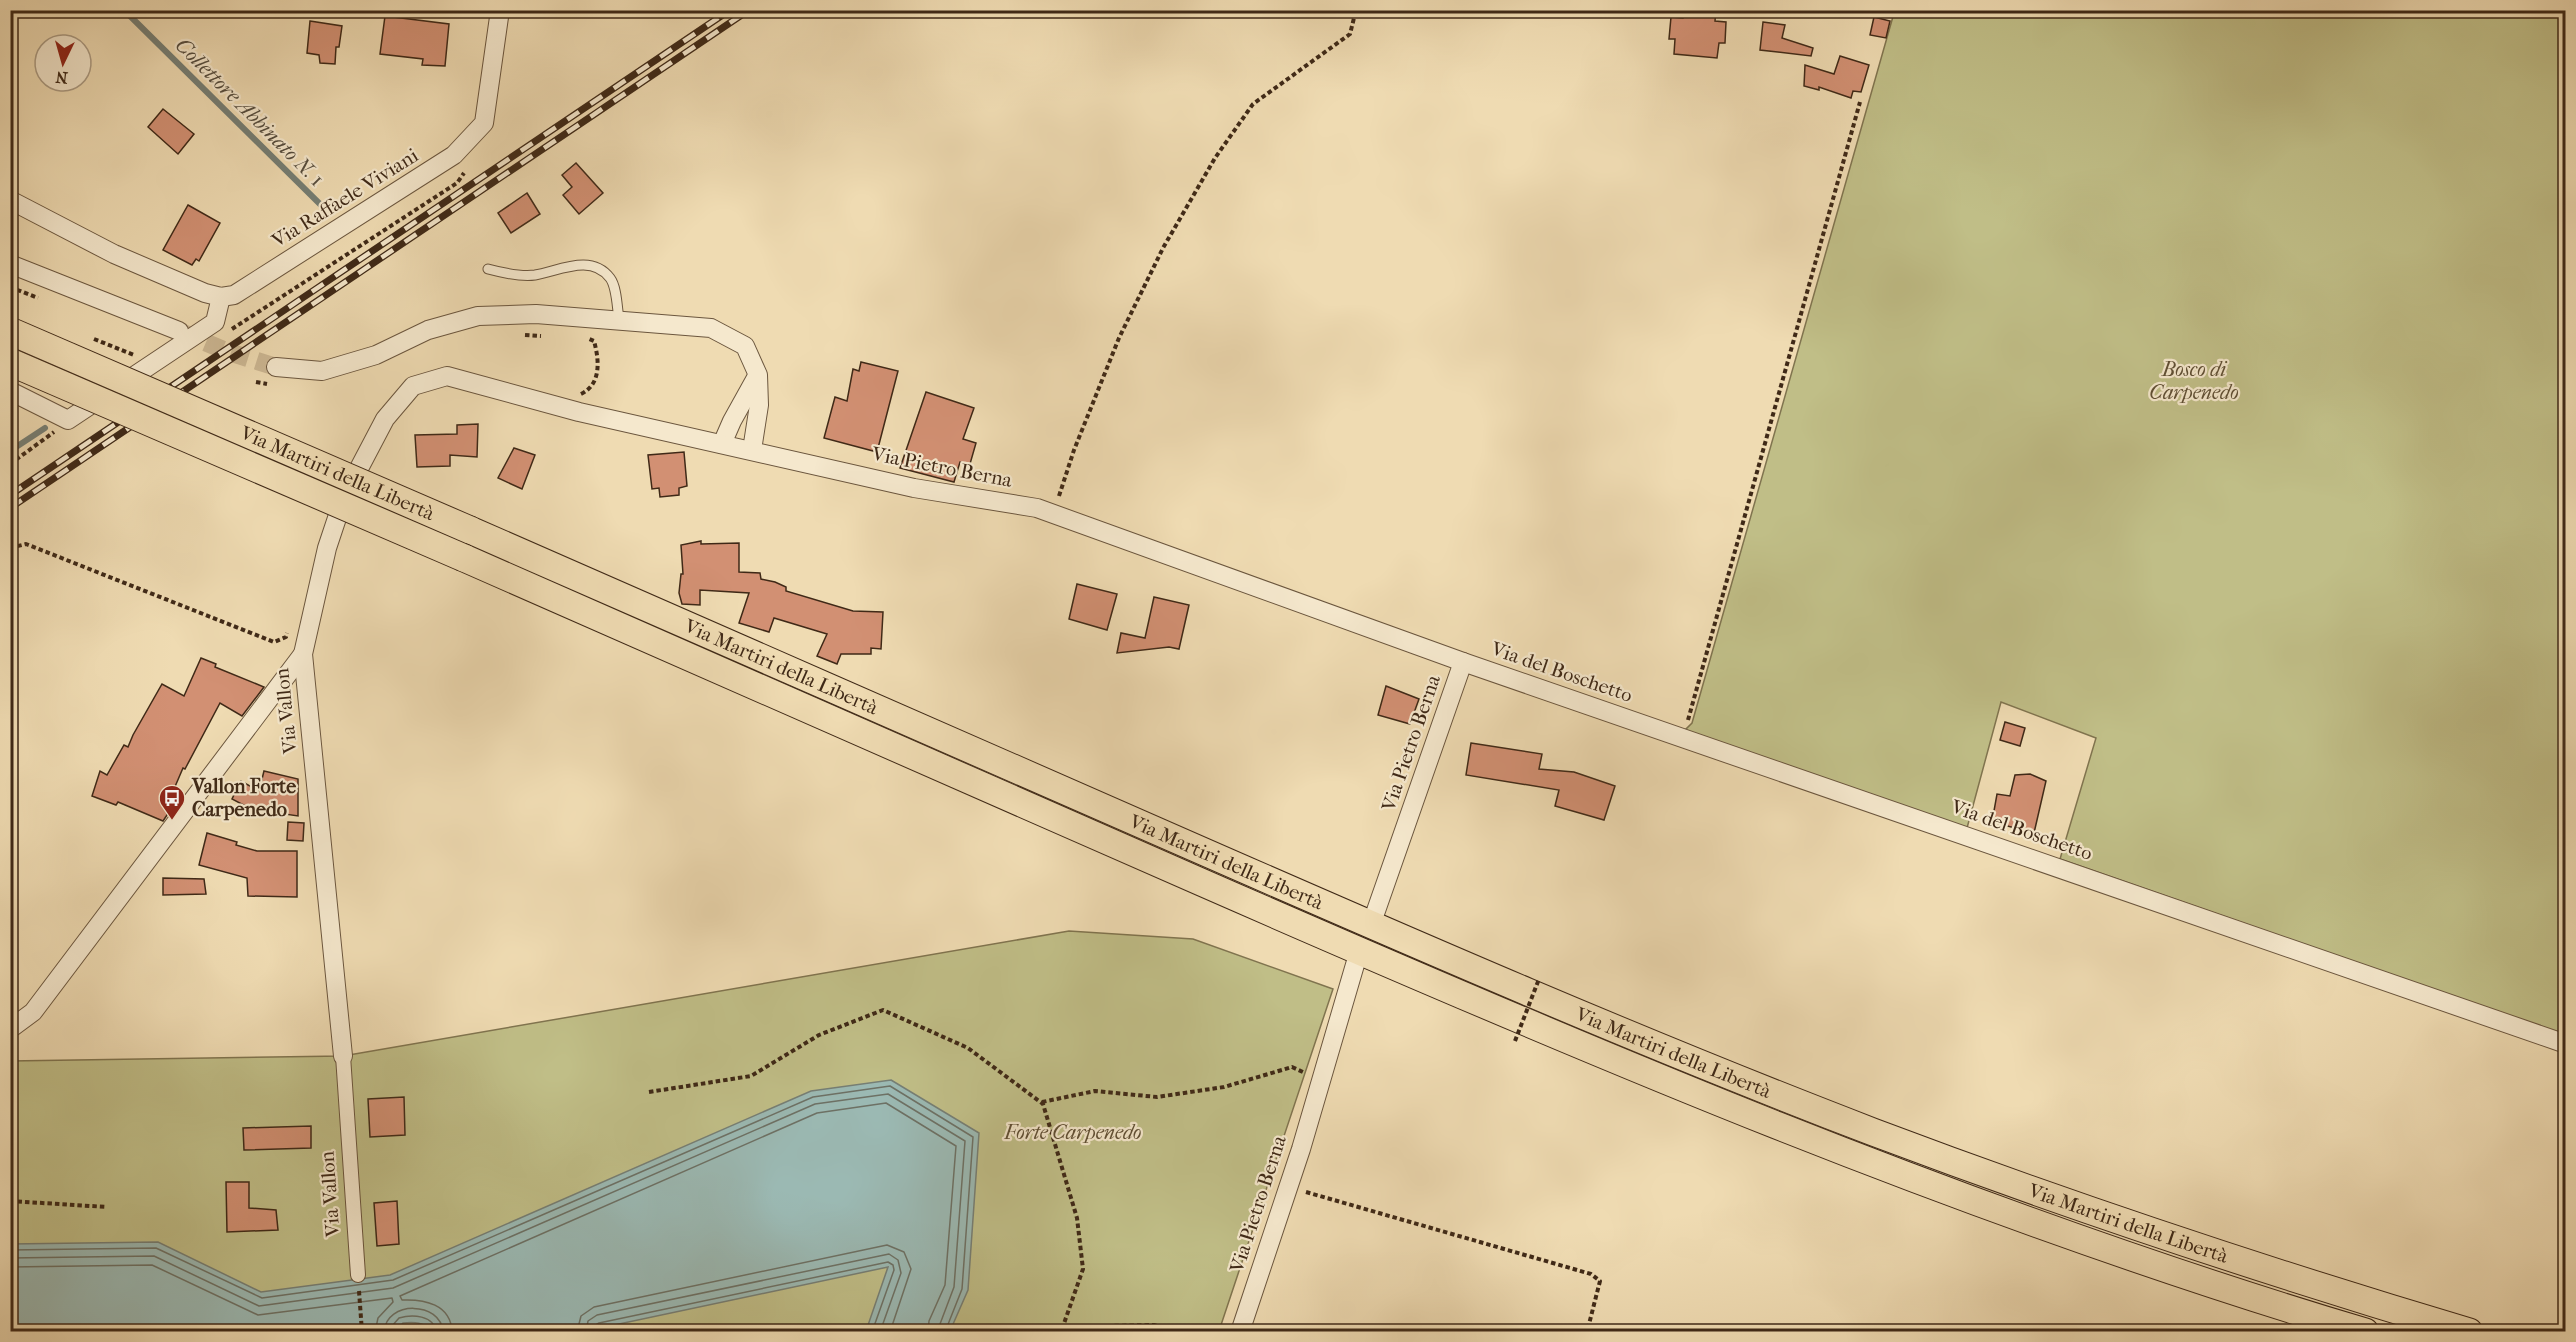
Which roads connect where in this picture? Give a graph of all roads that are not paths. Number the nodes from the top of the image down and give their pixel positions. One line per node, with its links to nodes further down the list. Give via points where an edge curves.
1 (500, 10): 5 (street, Via Raffaele Viviani, via 484,123 454,155 234,295)
2 (10, 200): 5 (street, via 114,254)
3 (10, 264): 8 (street)
4 (488, 269): 6 (lane, via 534,275 578,265 597,267 611,279)
5 (221, 297): 12 (street, via 215,322 68,420)
6 (619, 319): 10 (street, via 536,314 478,316 428,330 376,354 322,371); 11 (street, via 711,328 745,346)
7 (10, 331): 17 (main road, Via Martiri della Libertà, bridge)
8 (179, 331)
9 (10, 362): 18 (main road, Via Martiri della Libertà, bridge)
10 (276, 367)
11 (758, 375): 13 (street); 14 (street, via 759,405)
12 (10, 392)
13 (722, 444): 14 (street, Via Pietro Berna); 15 (street, Via Pietro Berna, via 579,412 447,376 413,386 385,419 344,497 327,548)
14 (752, 450): 16 (street, Via Pietro Berna, via 914,488 1037,508)
15 (303, 654): 19 (street, Via Vallon, via 33,1012); 21 (street, Via Vallon)
16 (1463, 662): 17 (street, Via Pietro Berna); 20 (street, Via del Boschetto)
17 (1371, 925): 25 (main road, Via Martiri della Libertà, via 1874,1132 2172,1238)
18 (1359, 951): 23 (street, Via Pietro Berna); 24 (main road, Via Martiri della Libertà, via 1864,1159 2151,1262)
19 (10, 1029)
20 (2565, 1044)
21 (343, 1056): 22 (street, Via Vallon)
22 (358, 1275)
23 (1240, 1332)
24 (2365, 1332)
25 (2469, 1332)

